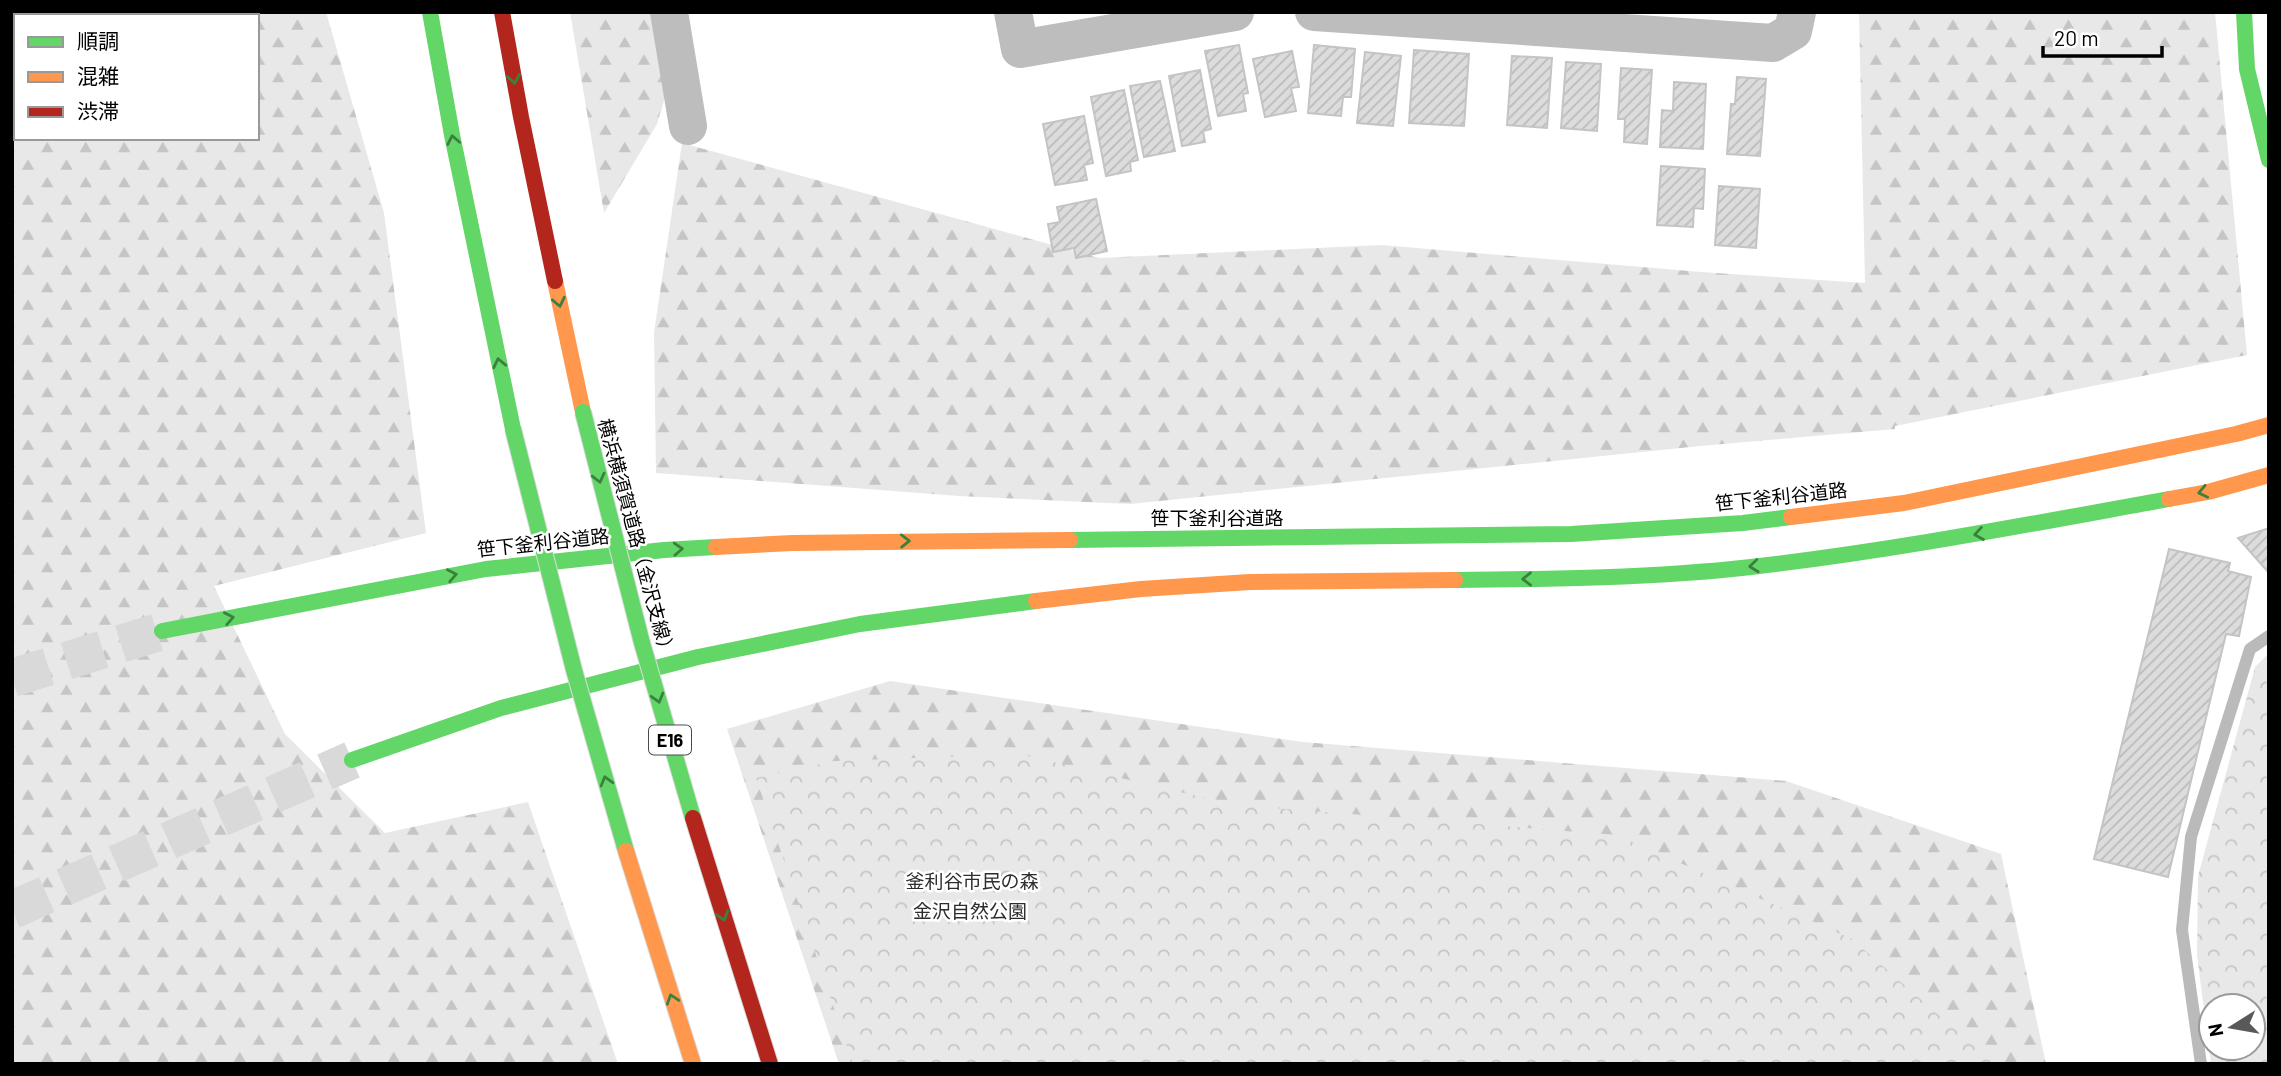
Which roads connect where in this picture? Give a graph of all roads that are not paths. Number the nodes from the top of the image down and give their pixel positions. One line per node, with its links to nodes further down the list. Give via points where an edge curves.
1 (430, 12): 16 (main road, one-way to 1, bridge, via 574,670 513,429)
2 (502, 12): 17 (main road, 横浜横須賀道路（金沢支線） / E16, one-way to 17, bridge, via 583,412 642,643)
3 (669, 12): 10 (street)
4 (1013, 12): 5 (street, via 1020,49)
5 (1235, 12)
6 (1314, 12): 9 (street)
7 (1797, 12): 9 (street, via 1793,31 1773,43)
8 (2244, 12): 11 (main road, via 2249,91)
9 (1475, 17)
10 (688, 126)
11 (2269, 160)
12 (2269, 425): 14 (main road, 笹下釜利谷道路, one-way to 12, via 486,569 664,550 792,543 1571,534 1743,523 1904,503)
13 (2269, 475): 15 (main road, one-way to 15, via 2208,492 1912,546 1749,567 1568,579 1250,582 1141,589 860,624 698,657 501,708)
14 (162, 631)
15 (352, 760)
16 (693, 1064)
17 (770, 1064)

